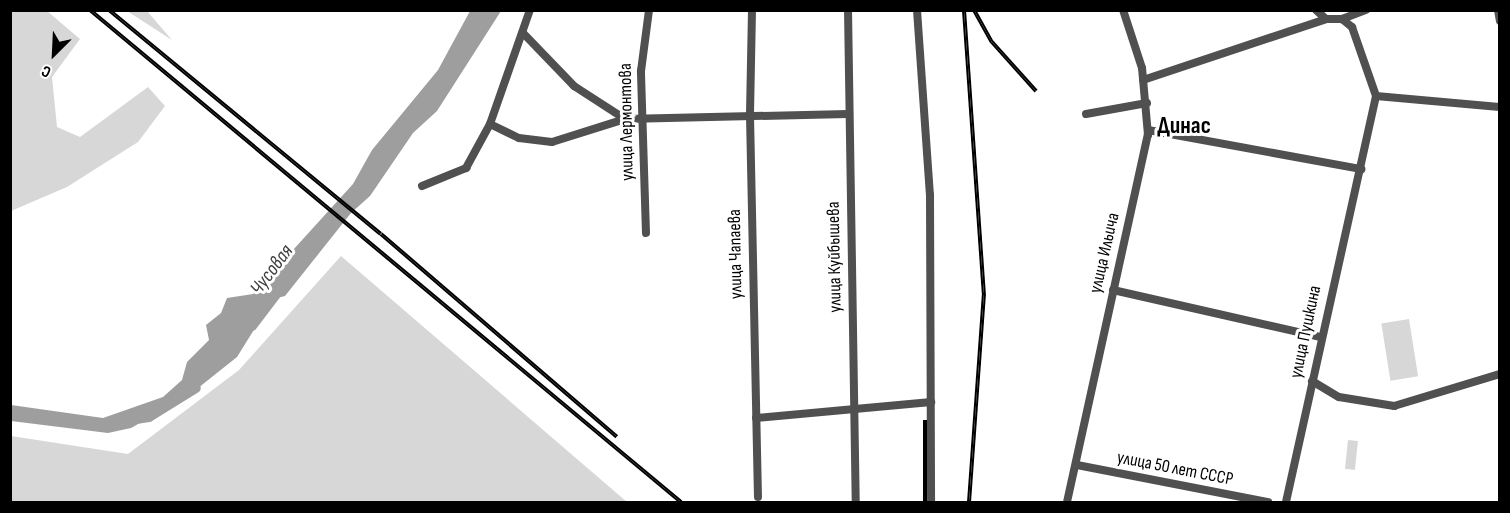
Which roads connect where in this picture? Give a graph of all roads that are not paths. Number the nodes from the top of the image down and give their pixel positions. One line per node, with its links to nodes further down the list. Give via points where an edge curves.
1 (530, 10): 13 (street)
2 (649, 10): 21 (street, улица Лермонтова, via 641,71)
3 (752, 10): 20 (street, улица Чапаева)
4 (848, 10): 18 (street, улица Куйбышева)
5 (917, 10): 32 (street, via 930,195)
6 (1124, 10): 14 (street, улица Ильича)
7 (1316, 10): 10 (street)
8 (1366, 10): 11 (street)
9 (1498, 10): 12 (street)
10 (1326, 19): 11 (street); 14 (street)
11 (1342, 19): 15 (street, via 1352,27)
12 (1500, 21)
13 (523, 33): 22 (street, via 574,86); 23 (street)
14 (1143, 80): 16 (street, улица Ильича)
15 (1376, 96): 17 (street); 25 (street, улица Пушкина)
16 (1147, 103): 19 (street); 24 (street, улица Ильича)
17 (1500, 106)
18 (848, 114): 20 (street); 33 (street, улица Куйбышева)
19 (1086, 114)
20 (750, 116): 21 (street); 34 (street, улица Чапаева)
21 (643, 117): 22 (street); 27 (street, улица Лермонтова)
22 (625, 119): 23 (street, via 552,142 519,138)
23 (490, 124): 26 (street, via 466,168)
24 (1148, 130): 25 (street); 28 (street, улица Ильича)
25 (1361, 169): 29 (street, улица Пушкина)
26 (422, 186)
27 (646, 233)
28 (1113, 290): 29 (street); 35 (street, улица Ильича)
29 (1320, 337): 31 (street, улица Пушкина)
30 (1500, 374): 31 (street, via 1394,406 1339,397)
31 (1312, 381): 41 (street, улица Пушкина)
32 (931, 402): 33 (street); 38 (street)
33 (854, 409): 34 (street); 37 (street, улица Куйбышева)
34 (756, 418): 36 (street, улица Чапаева)
35 (1077, 465): 39 (street, улица Ильича); 40 (street, улица 50 лет СССР)
36 (758, 497)
37 (856, 502)
38 (931, 502)
39 (1067, 502)
40 (1268, 502)
41 (1286, 502)

